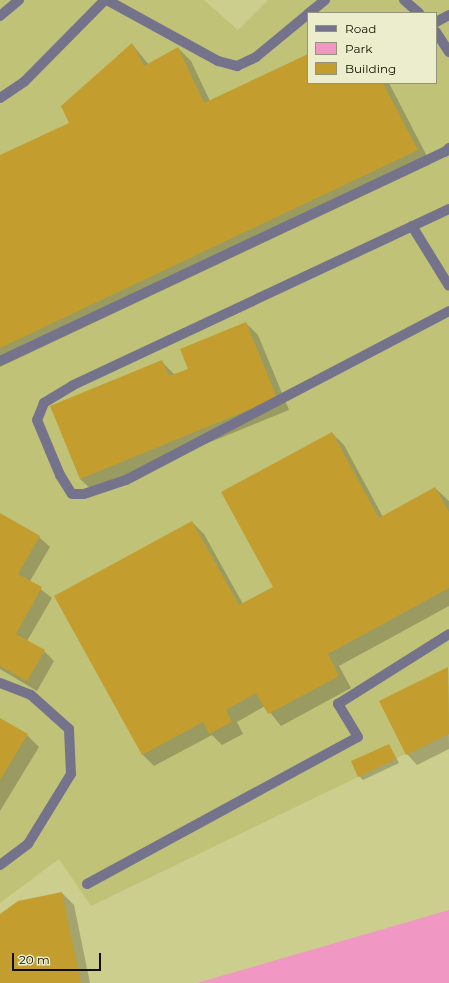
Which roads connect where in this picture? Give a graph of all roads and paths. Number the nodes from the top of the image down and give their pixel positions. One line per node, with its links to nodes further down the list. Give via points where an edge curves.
1 (19, 0): 9 (lane)
2 (106, 0): 7 (lane, via 218,61 237,66 256,57); 13 (lane, via 24,82)
3 (325, 0): 5 (lane)
4 (404, 0): 6 (lane)
5 (309, 12)
6 (418, 12)
7 (307, 14)
8 (449, 15): 10 (lane)
9 (0, 16)
10 (437, 21)
11 (437, 34): 12 (lane)
12 (449, 52)
13 (0, 98)
14 (449, 148): 19 (lane, via 438,156)
15 (449, 208): 16 (lane)
16 (412, 226): 17 (lane); 18 (lane, via 72,386 44,403 37,420 45,441 72,494 84,494 126,480)
17 (449, 286)
18 (449, 311)
19 (0, 361)
20 (449, 634): 23 (lane, via 338,704 358,737)
21 (0, 683): 22 (lane, via 31,695 69,729 71,774 28,844)
22 (0, 865)
23 (87, 884)

